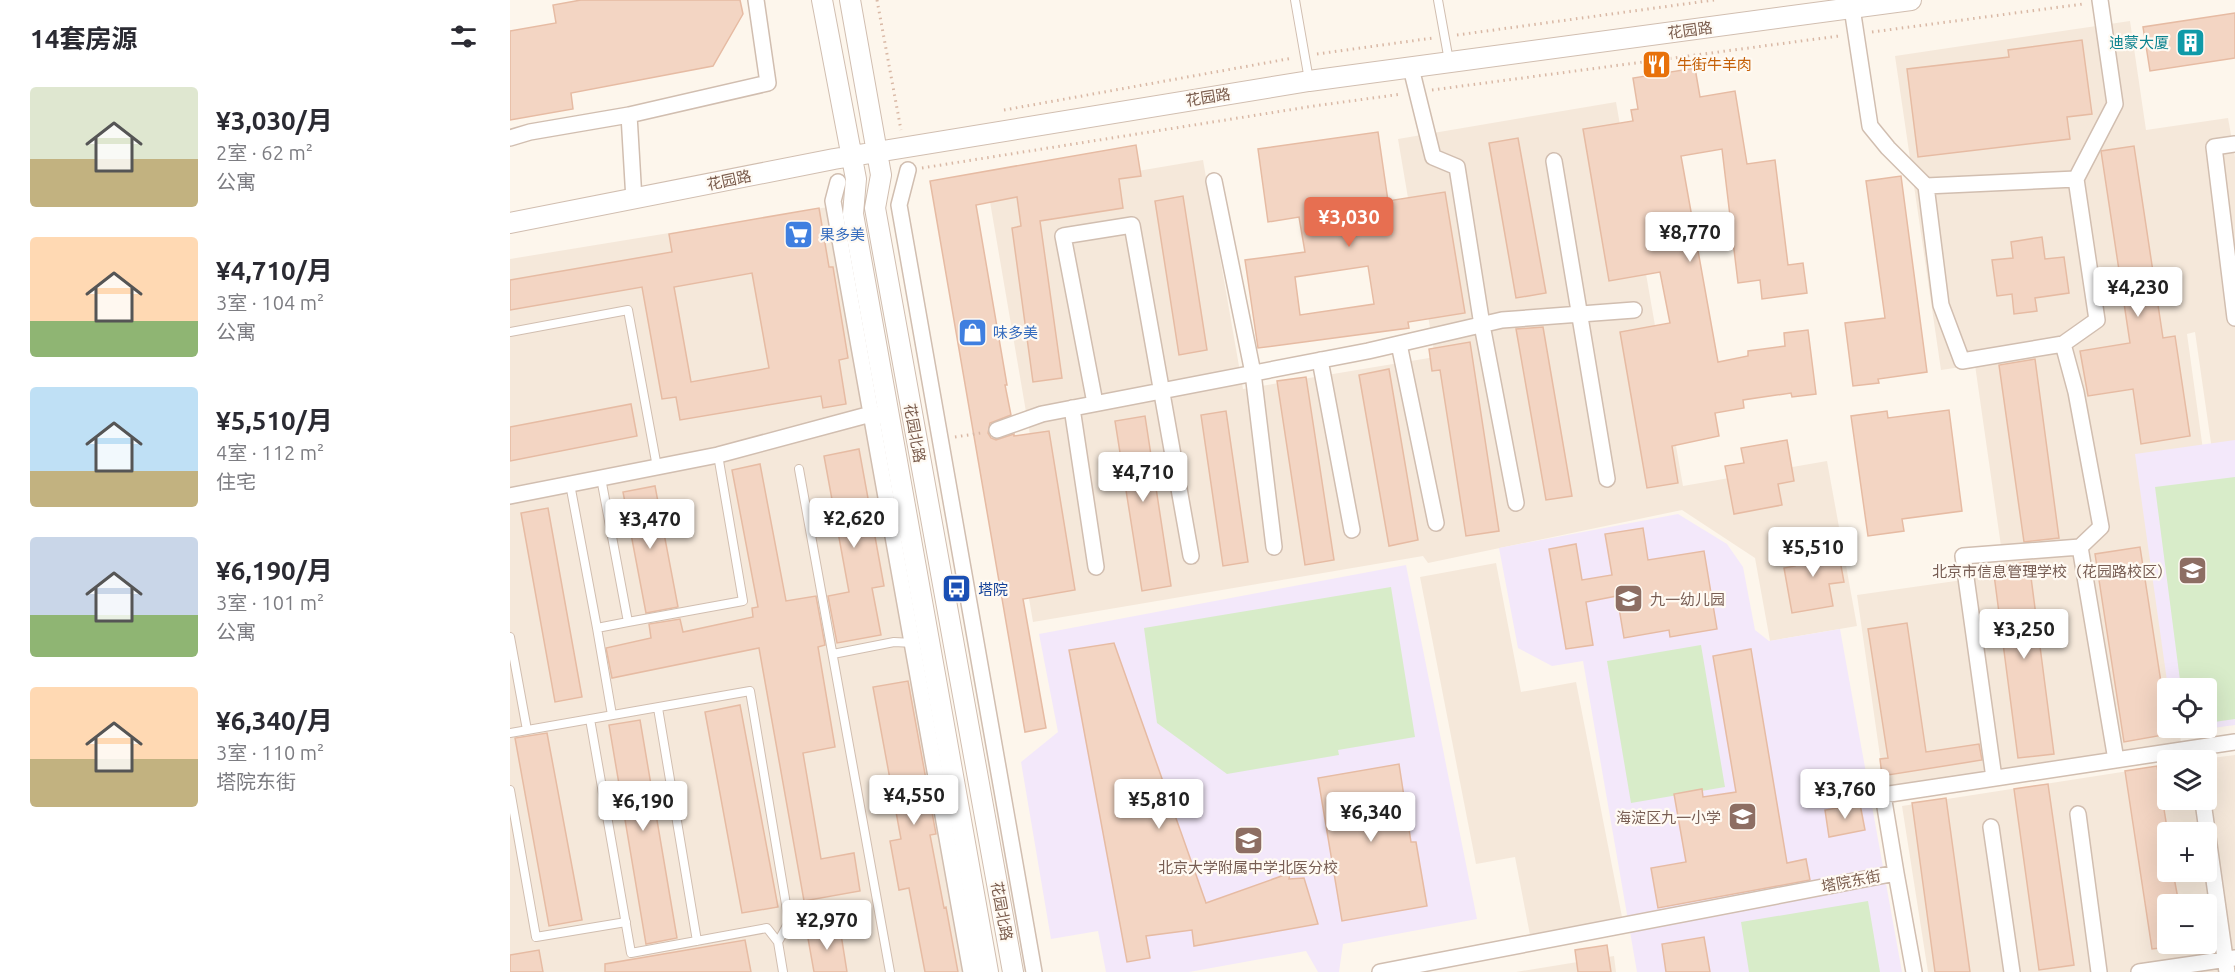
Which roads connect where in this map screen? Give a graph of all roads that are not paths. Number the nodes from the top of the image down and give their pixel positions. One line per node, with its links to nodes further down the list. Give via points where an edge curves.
1 (756, 0): 12 (street, via 768,83)
2 (822, 0): 16 (street, 花园北路)
3 (850, 0): 14 (street, 花园北路)
4 (1295, 0): 11 (lane)
5 (1438, 0): 9 (lane)
6 (1911, 0): 8 (street, 花园路)
7 (2100, 1): 19 (street, via 2115,104)
8 (1852, 8): 9 (street, 花园路); 22 (street, via 1870,126)
9 (1449, 62): 10 (street, 花园路)
10 (1411, 68): 11 (street, 花园路); 28 (street, via 1433,157 1457,167)
11 (1309, 81): 14 (street, 花园路)
12 (629, 115): 13 (street); 23 (street)
13 (510, 138)
14 (875, 142): 16 (street, 花园路); 79 (street, 花园北路, via 881,174 875,208)
15 (2235, 144): 27 (street, via 2214,147)
16 (851, 156): 23 (street, 花园路); 37 (street, 花园北路, via 856,179 853,214)
17 (1554, 161): 26 (street)
18 (908, 170): 80 (street, via 900,205)
19 (2076, 179): 22 (street); 31 (street, via 2097,320)
20 (1214, 181): 33 (street)
21 (838, 182): 37 (street, via 833,201)
22 (1926, 186): 31 (street, via 1941,305 1962,361)
23 (634, 200): 24 (street, 花园路)
24 (510, 223)
25 (1634, 310): 26 (street)
26 (1580, 315): 28 (street); 43 (street)
27 (2235, 318)
28 (1482, 325): 30 (street); 46 (street)
29 (510, 332): 40 (lane, via 628,310)
30 (1399, 344): 32 (street); 47 (street)
31 (2063, 344): 50 (street, via 2101,527)
32 (1320, 360): 33 (street); 48 (street)
33 (1253, 372): 34 (street); 49 (street)
34 (1162, 390): 35 (street); 35 (street, via 1132,225 1063,236); 51 (street)
35 (1095, 404): 36 (street)
36 (1072, 408): 38 (street); 52 (street)
37 (880, 415): 39 (street); 56 (street, 花园北路)
38 (998, 430)
39 (718, 455): 40 (street); 53 (lane, via 743,601)
40 (657, 467): 42 (street)
41 (799, 469): 57 (lane)
42 (601, 478): 44 (street); 53 (lane)
43 (1607, 478)
44 (570, 484): 45 (street); 54 (lane)
45 (510, 496)
46 (1516, 503)
47 (1436, 523)
48 (1352, 530)
49 (1274, 547)
50 (2080, 547): 64 (street); 65 (street, via 1963,556)
51 (1191, 556)
52 (1096, 567)
53 (628, 622): 54 (lane)
54 (597, 628): 59 (lane)
55 (510, 637): 61 (lane)
56 (920, 641): 57 (lane); 77 (street); 78 (street, 花园北路)
57 (833, 654): 76 (lane)
58 (658, 708): 59 (lane); 72 (lane); 73 (lane, via 750,691 789,922)
59 (612, 715): 60 (lane)
60 (590, 719): 61 (lane); 71 (lane)
61 (527, 730): 62 (lane)
62 (510, 733)
63 (2235, 742): 64 (street, 塔院东街)
64 (2116, 760): 65 (street, 塔院东街)
65 (1994, 778): 70 (street, 塔院东街, via 1883,795)
66 (510, 790): 71 (lane, via 536,938)
67 (2204, 810): 74 (street)
68 (2078, 814): 84 (street)
69 (1991, 826): 83 (street)
70 (1896, 873): 81 (street, 塔院东街); 82 (street)
71 (626, 922): 72 (lane, via 632,953)
72 (697, 941): 73 (lane, via 767,928)
73 (778, 942): 75 (lane)
74 (2229, 963): 85 (street)
75 (783, 972)
76 (890, 972)
77 (970, 972)
78 (988, 972)
79 (1012, 972)
80 (1034, 972)
81 (1380, 972)
82 (1914, 972)
83 (2012, 972)
84 (2099, 972)
85 (2139, 972)

